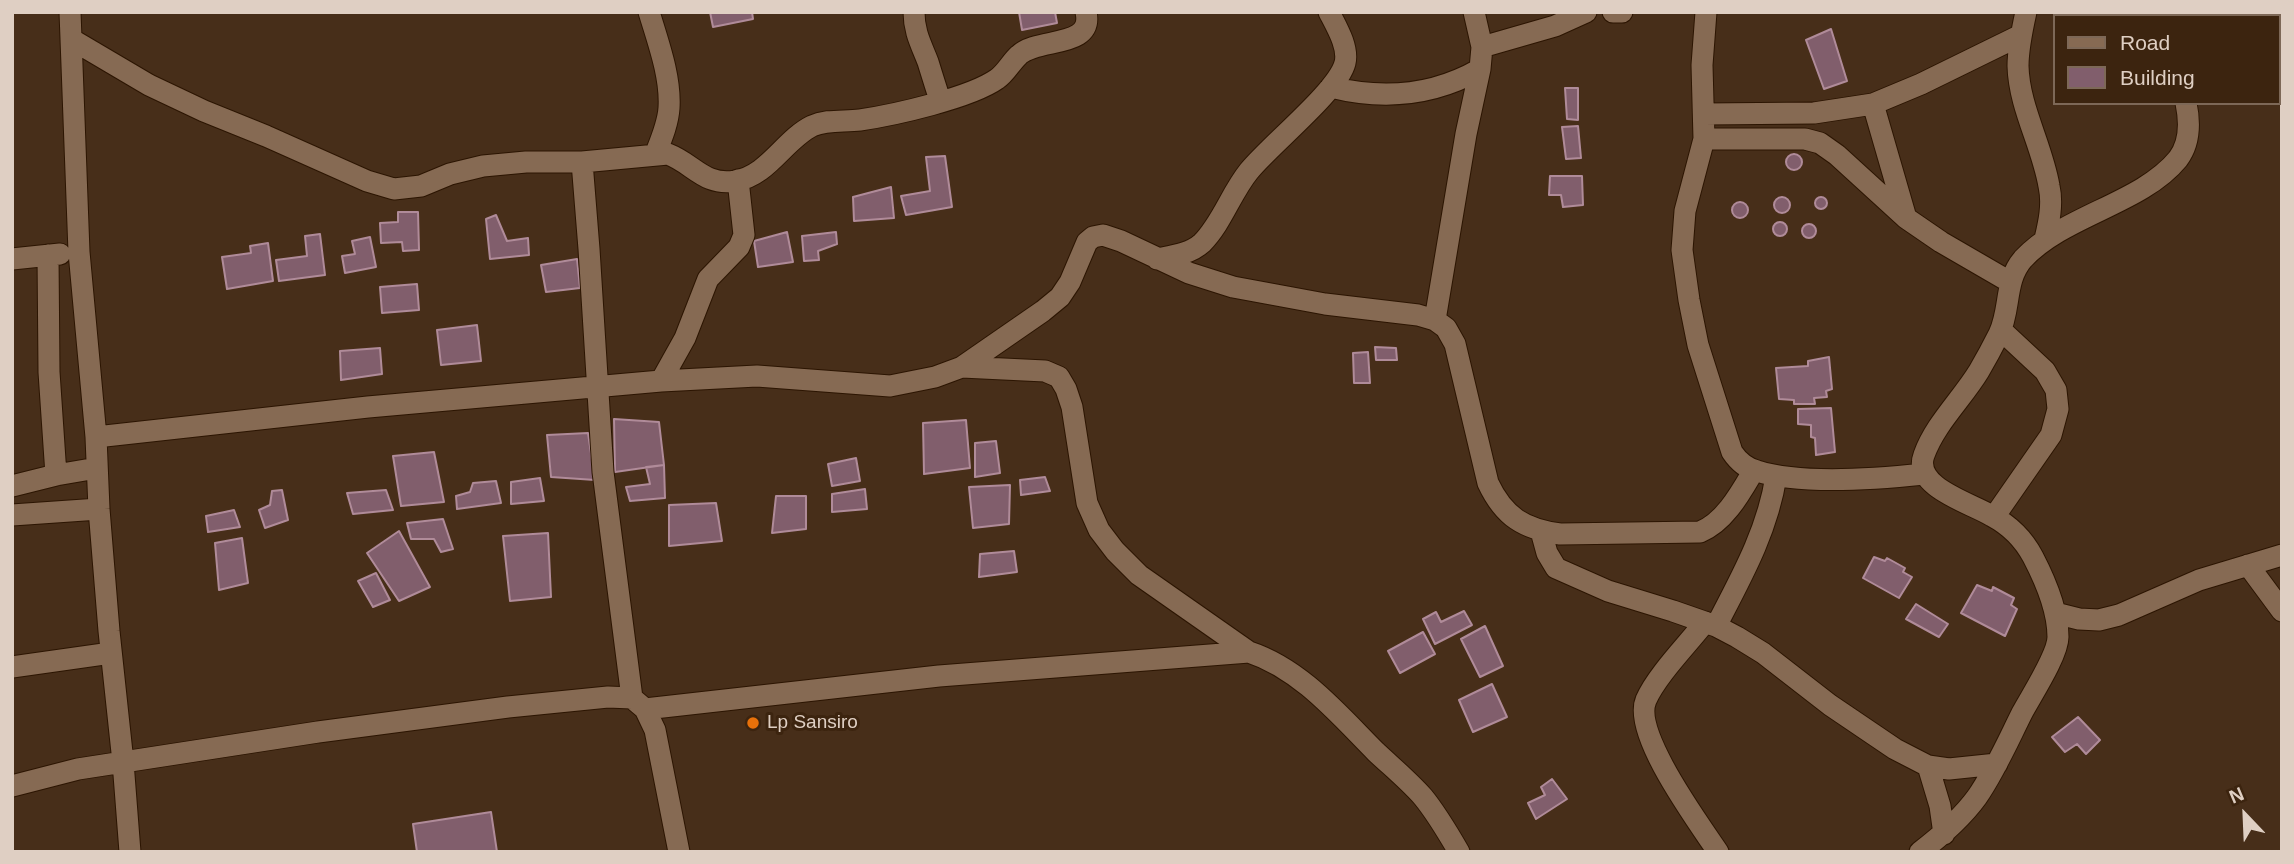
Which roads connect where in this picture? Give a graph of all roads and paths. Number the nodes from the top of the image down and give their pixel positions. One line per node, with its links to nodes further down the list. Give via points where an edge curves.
1 (649, 12): 22 (street, via 668,99 664,132)
2 (915, 12): 17 (street, via 918,41)
3 (1086, 12): 17 (street, via 1088,22 1077,37 1029,48 998,78)
4 (1329, 12): 16 (street, via 1346,59)
5 (1474, 12): 14 (street)
6 (1586, 12): 14 (street)
7 (1613, 12): 8 (street)
8 (1622, 12)
9 (1706, 12): 20 (street)
10 (2026, 12): 12 (street)
11 (68, 13): 13 (street)
12 (2021, 35): 18 (street); 26 (street, via 2018,66 2024,100 2050,188)
13 (71, 38): 23 (street, via 149,85 204,111 394,189 421,186 483,166); 27 (street)
14 (1482, 47): 15 (street)
15 (1480, 69): 16 (street, via 1460,81 1405,95); 32 (street)
16 (1331, 87): 30 (street, via 1248,172 1200,245)
17 (940, 100): 24 (street, via 898,113 814,125 761,169)
18 (1873, 104): 20 (street, via 1814,113); 25 (street)
19 (2186, 105): 26 (street, via 2189,133 2179,157 2163,173)
20 (1704, 114): 21 (street)
21 (1704, 139): 25 (street, via 1820,142); 39 (street, via 1685,211 1682,250 1689,300 1732,452)
22 (655, 155): 23 (street); 24 (street, via 680,159 706,179)
23 (582, 162): 36 (street)
24 (738, 180): 35 (street, via 744,235 739,247 708,279 685,338)
25 (1906, 218): 31 (street)
26 (2046, 239): 31 (street, via 2022,261)
27 (79, 252): 28 (street); 37 (street)
28 (47, 256): 29 (street); 41 (street)
29 (12, 259)
30 (1157, 259): 32 (street, via 1233,287); 34 (street, via 1121,241 1093,237 1060,297)
31 (2010, 282): 33 (street)
32 (1435, 320): 47 (street, via 1455,344 1496,500 1509,515)
33 (2001, 330): 40 (street, via 1932,439 1922,464); 46 (street, via 2045,371 2056,390 2058,409 2051,435)
34 (962, 367): 35 (street, via 890,386 757,376); 53 (street, via 1045,371 1059,377 1072,407 1081,477 1099,530 1139,575)
35 (661, 381): 36 (street)
36 (597, 387): 37 (street); 56 (street, via 603,472)
37 (96, 437): 38 (street)
38 (97, 468): 41 (street); 44 (street)
39 (1754, 470): 42 (street); 47 (street, via 1720,518 1700,532)
40 (1924, 474): 42 (street, via 1877,479); 46 (street, via 1931,484)
41 (56, 475): 43 (street)
42 (1776, 476): 52 (street, via 1761,533 1741,578)
43 (12, 486)
44 (99, 509): 45 (street); 54 (street)
45 (12, 515)
46 (1994, 517): 51 (street, via 2016,533 2032,555)
47 (1541, 531): 52 (street, via 1556,568 1608,591)
48 (2282, 555): 49 (street)
49 (2248, 565): 50 (street); 51 (street, via 2099,620)
50 (2282, 611)
51 (2055, 613): 58 (street, via 2058,639 2049,664)
52 (1711, 624): 59 (street, via 1763,653 1830,705); 65 (street, via 1649,694 1645,728)
53 (1249, 652): 56 (street); 64 (street, via 1282,667 1335,709 1424,798)
54 (111, 653): 55 (street); 57 (street)
55 (12, 667)
56 (639, 703): 57 (street, via 608,697 508,707); 63 (street, via 656,730)
57 (124, 762): 60 (street); 62 (street)
58 (1997, 764): 59 (street, via 1949,769); 61 (street, via 1976,798)
59 (1928, 766): 61 (street)
60 (12, 786)
61 (1944, 834): 66 (street)
62 (130, 852)
63 (679, 852)
64 (1459, 852)
65 (1718, 852)
66 (1920, 852)

